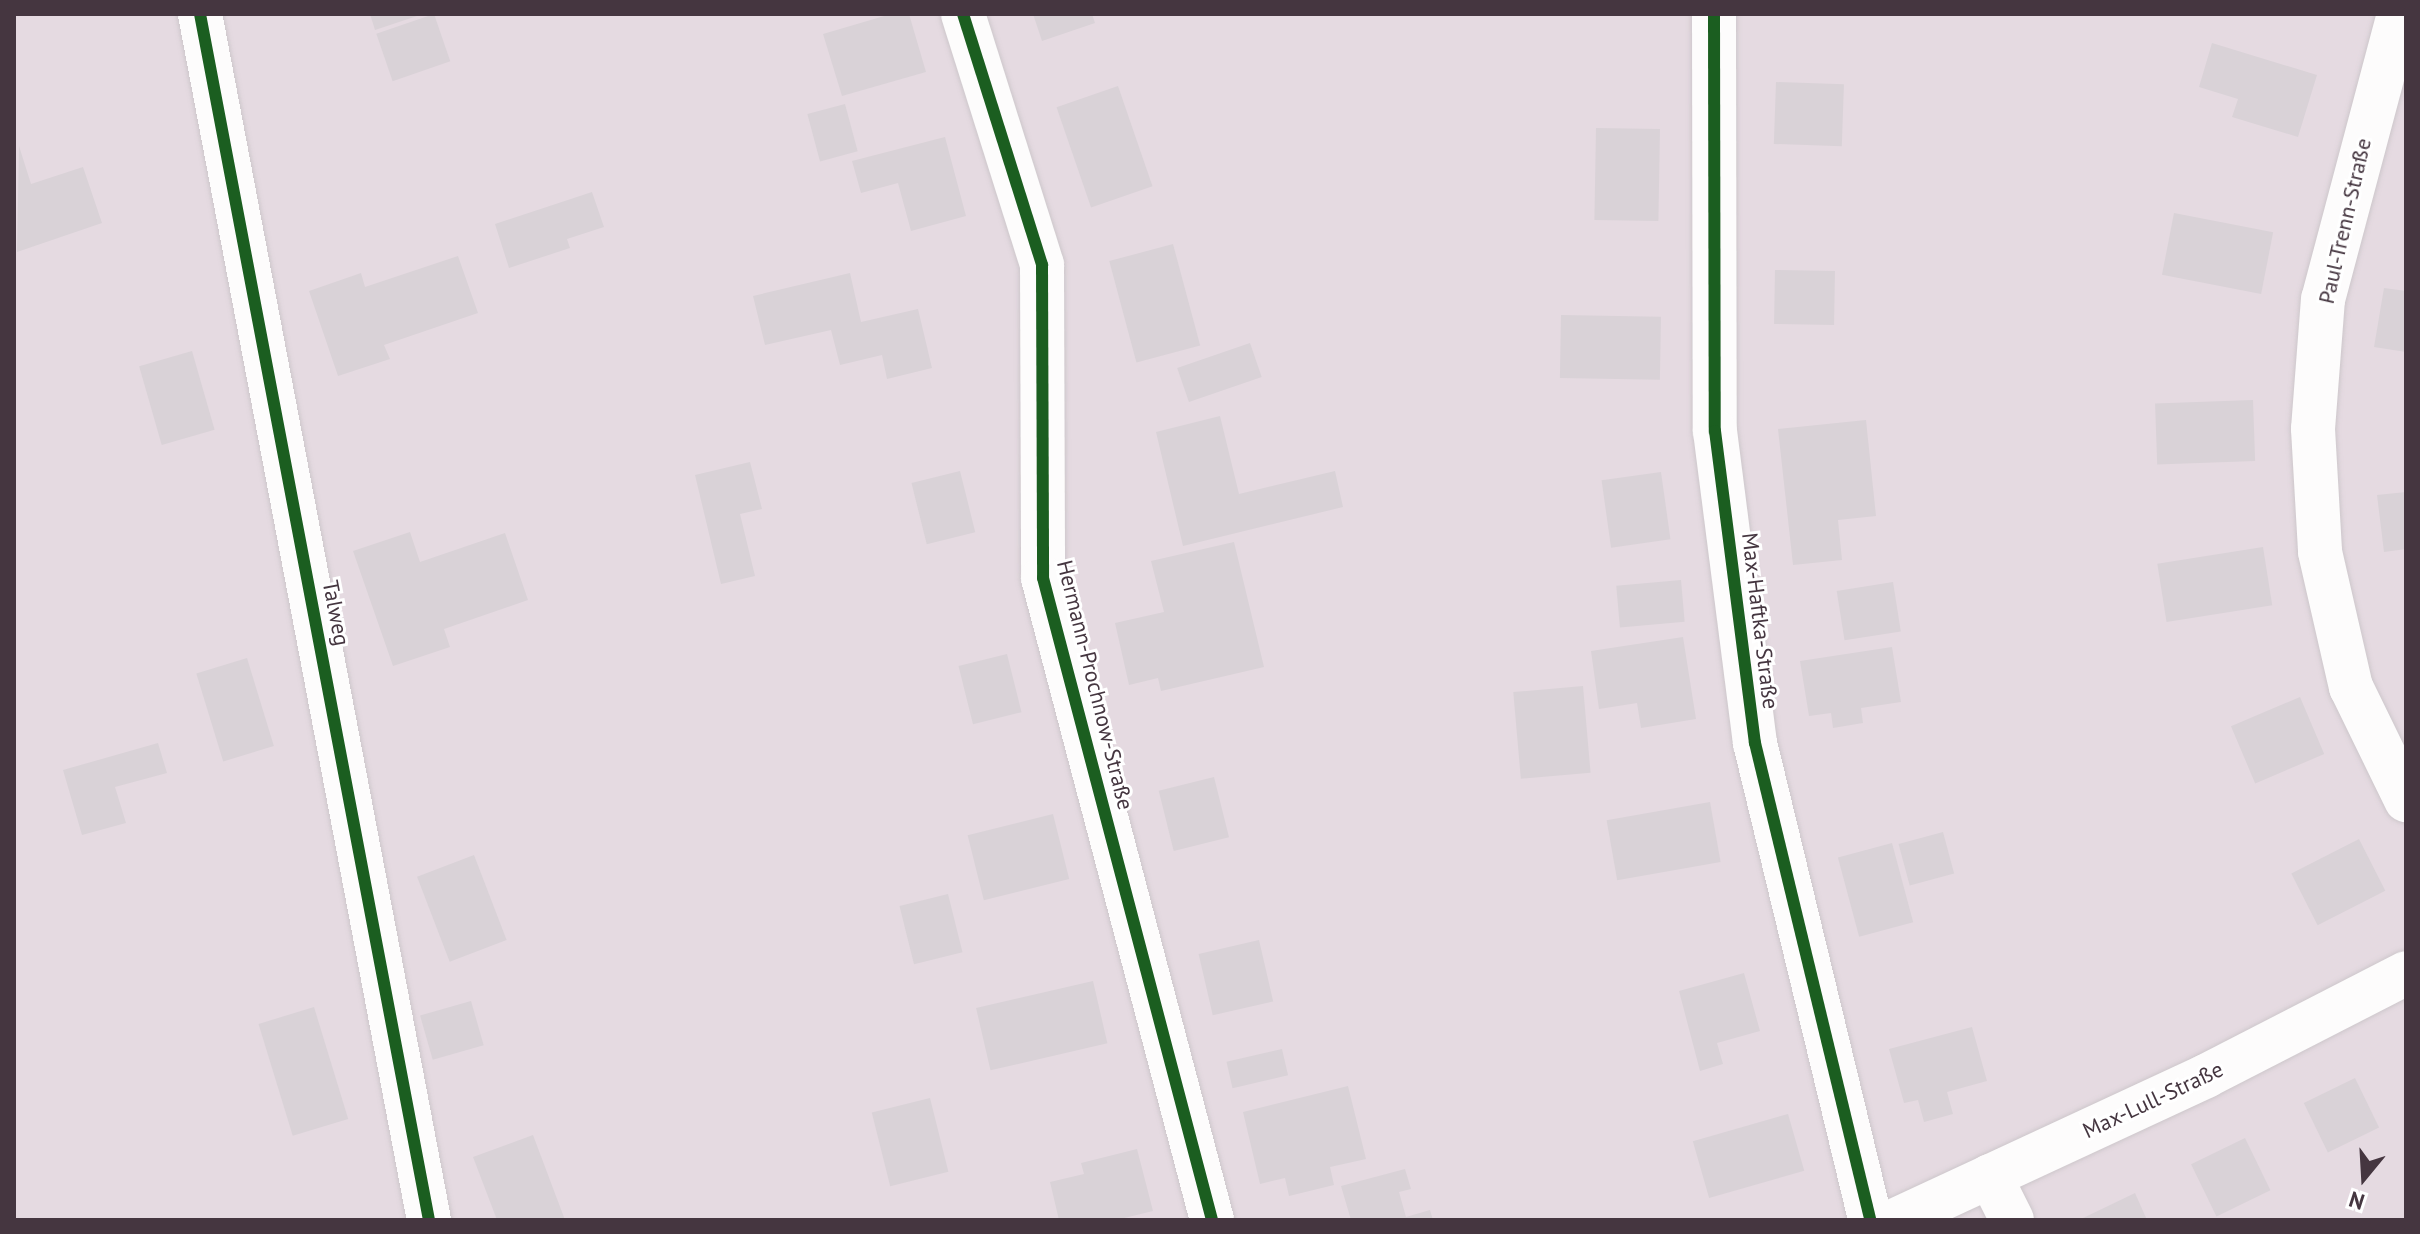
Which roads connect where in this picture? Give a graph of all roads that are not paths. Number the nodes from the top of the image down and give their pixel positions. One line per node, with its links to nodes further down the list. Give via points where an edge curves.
1 (200, 14): 8 (street, Talweg)
2 (963, 14): 9 (street, Hermann-Prochnow-Straße, via 1042,265 1043,578)
3 (1714, 14): 10 (street, Max-Haftka-Straße, via 1715,431 1755,743)
4 (2399, 14): 5 (street, Paul-Trenn-Straße, via 2323,299 2313,429 2320,552 2351,687)
5 (2406, 800)
6 (2406, 973): 7 (street, Max-Lull-Straße, via 2206,1076)
7 (1990, 1176): 11 (street, Max-Lull-Straße); 12 (street)
8 (429, 1220)
9 (1212, 1220)
10 (1870, 1220)
11 (1896, 1220)
12 (2012, 1220)

